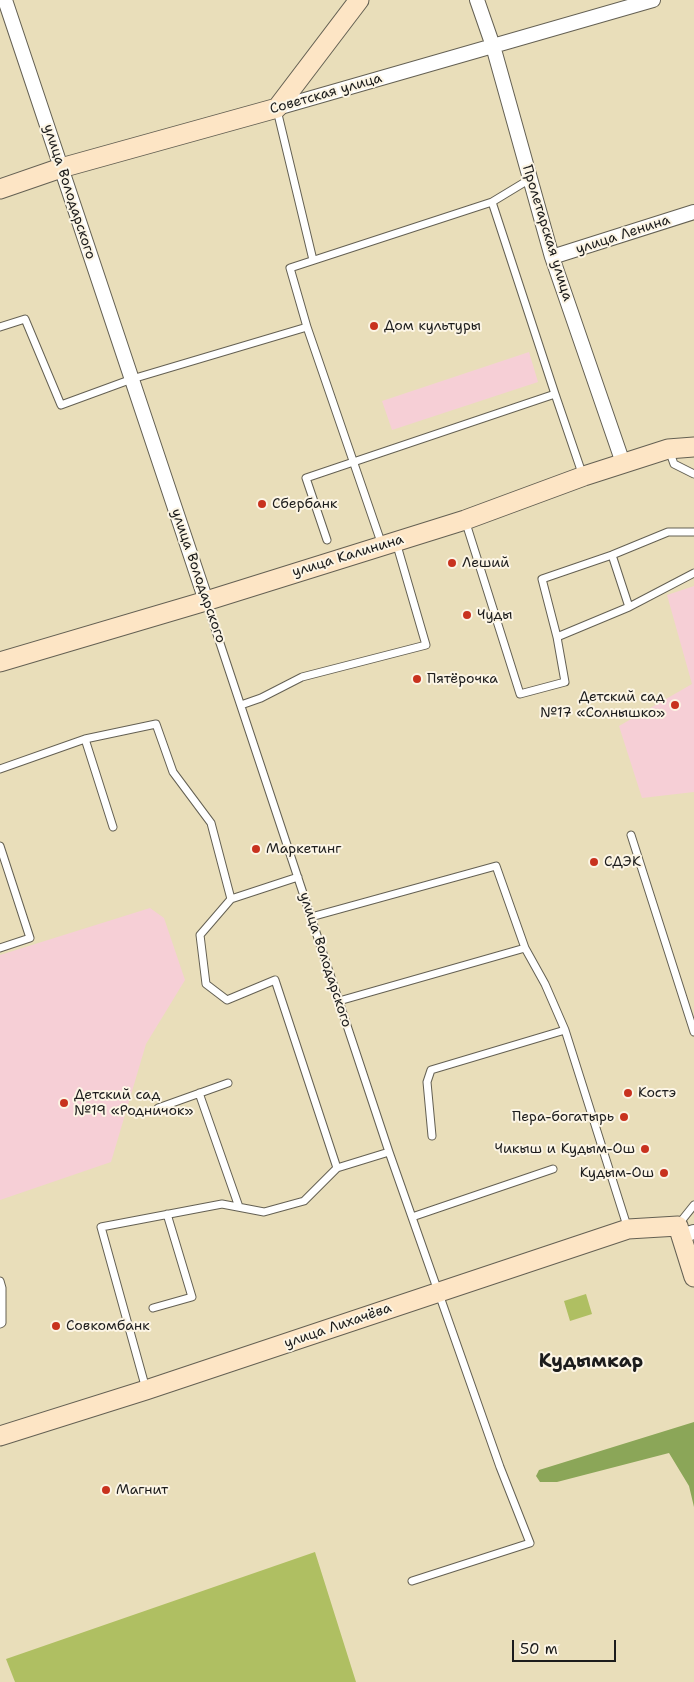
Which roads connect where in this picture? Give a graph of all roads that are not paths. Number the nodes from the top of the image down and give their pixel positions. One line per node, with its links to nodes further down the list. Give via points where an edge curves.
1 (5, 0): 7 (street, улица Володарского)
2 (359, 0): 6 (street)
3 (477, 0): 5 (street, Пролетарская улица)
4 (653, 0): 5 (street, Советская улица)
5 (493, 46): 6 (street, Советская улица); 8 (street, Пролетарская улица)
6 (277, 108): 7 (street, Советская улица); 13 (lane)
7 (61, 168): 9 (street, Советская улица); 16 (street, улица Володарского)
8 (530, 179): 10 (lane); 12 (street, Пролетарская улица)
9 (0, 189)
10 (492, 202): 13 (lane); 17 (lane)
11 (694, 212): 12 (street, улица Ленина)
12 (552, 257): 21 (street, Пролетарская улица)
13 (313, 260): 15 (lane, via 290,268)
14 (0, 327): 16 (lane, via 25,319 60,405)
15 (307, 327): 16 (lane); 20 (lane)
16 (132, 379): 30 (street, улица Володарского)
17 (554, 394): 20 (lane); 23 (lane)
18 (694, 447): 19 (street, улица Калинина)
19 (668, 448): 21 (street, улица Калинина); 22 (lane, via 674,464)
20 (354, 462): 26 (lane, via 306,478); 27 (lane)
21 (623, 463): 23 (street, улица Калинина)
22 (694, 474)
23 (584, 476): 24 (street, улица Калинина)
24 (465, 520): 27 (street, улица Калинина); 32 (lane, via 520,694 566,682)
25 (694, 532): 28 (lane, via 668,532)
26 (327, 540)
27 (389, 544): 30 (street, улица Калинина); 34 (lane, via 426,645 302,677)
28 (612, 555): 31 (lane); 32 (lane, via 542,579)
29 (694, 573): 31 (lane)
30 (206, 601): 33 (street, улица Калинина); 34 (lane, улица Володарского)
31 (629, 607): 32 (lane)
32 (557, 636)
33 (0, 662)
34 (241, 705): 40 (lane, улица Володарского)
35 (85, 739): 36 (lane); 37 (lane); 41 (lane, via 156,724 173,772 211,823)
36 (0, 769)
37 (113, 828)
38 (631, 835): 47 (lane)
39 (0, 846): 43 (lane, via 30,938)
40 (298, 877): 41 (lane); 42 (lane, улица Володарского)
41 (231, 899): 53 (lane, via 200,935 206,984 227,1000 275,980)
42 (311, 917): 44 (lane, via 496,866); 45 (lane, улица Володарского)
43 (0, 948)
44 (524, 948): 45 (lane); 46 (lane, via 545,984)
45 (339, 1001): 52 (lane, улица Володарского)
46 (565, 1030): 51 (lane, via 431,1070 427,1082); 59 (lane)
47 (694, 1032)
48 (228, 1083): 49 (lane)
49 (199, 1093): 50 (lane); 56 (lane)
50 (158, 1108)
51 (432, 1136)
52 (389, 1152): 53 (lane); 58 (lane, улица Володарского)
53 (337, 1168): 56 (lane, via 304,1201 264,1212)
54 (554, 1169): 58 (lane)
55 (694, 1205): 60 (lane)
56 (239, 1207): 57 (lane, via 222,1204)
57 (167, 1214): 64 (lane, via 192,1297); 66 (lane, via 101,1227)
58 (412, 1217): 63 (lane, улица Володарского)
59 (628, 1229): 60 (street, улица Лихачёва); 63 (street, улица Лихачёва)
60 (685, 1231): 61 (street)
61 (694, 1276)
62 (0, 1281): 65 (lane)
63 (438, 1292): 66 (street, улица Лихачёва); 68 (lane, улица Володарского, via 530,1543)
64 (153, 1308)
65 (0, 1324)
66 (146, 1390): 67 (street, улица Лихачёва)
67 (0, 1436)
68 (412, 1581)

